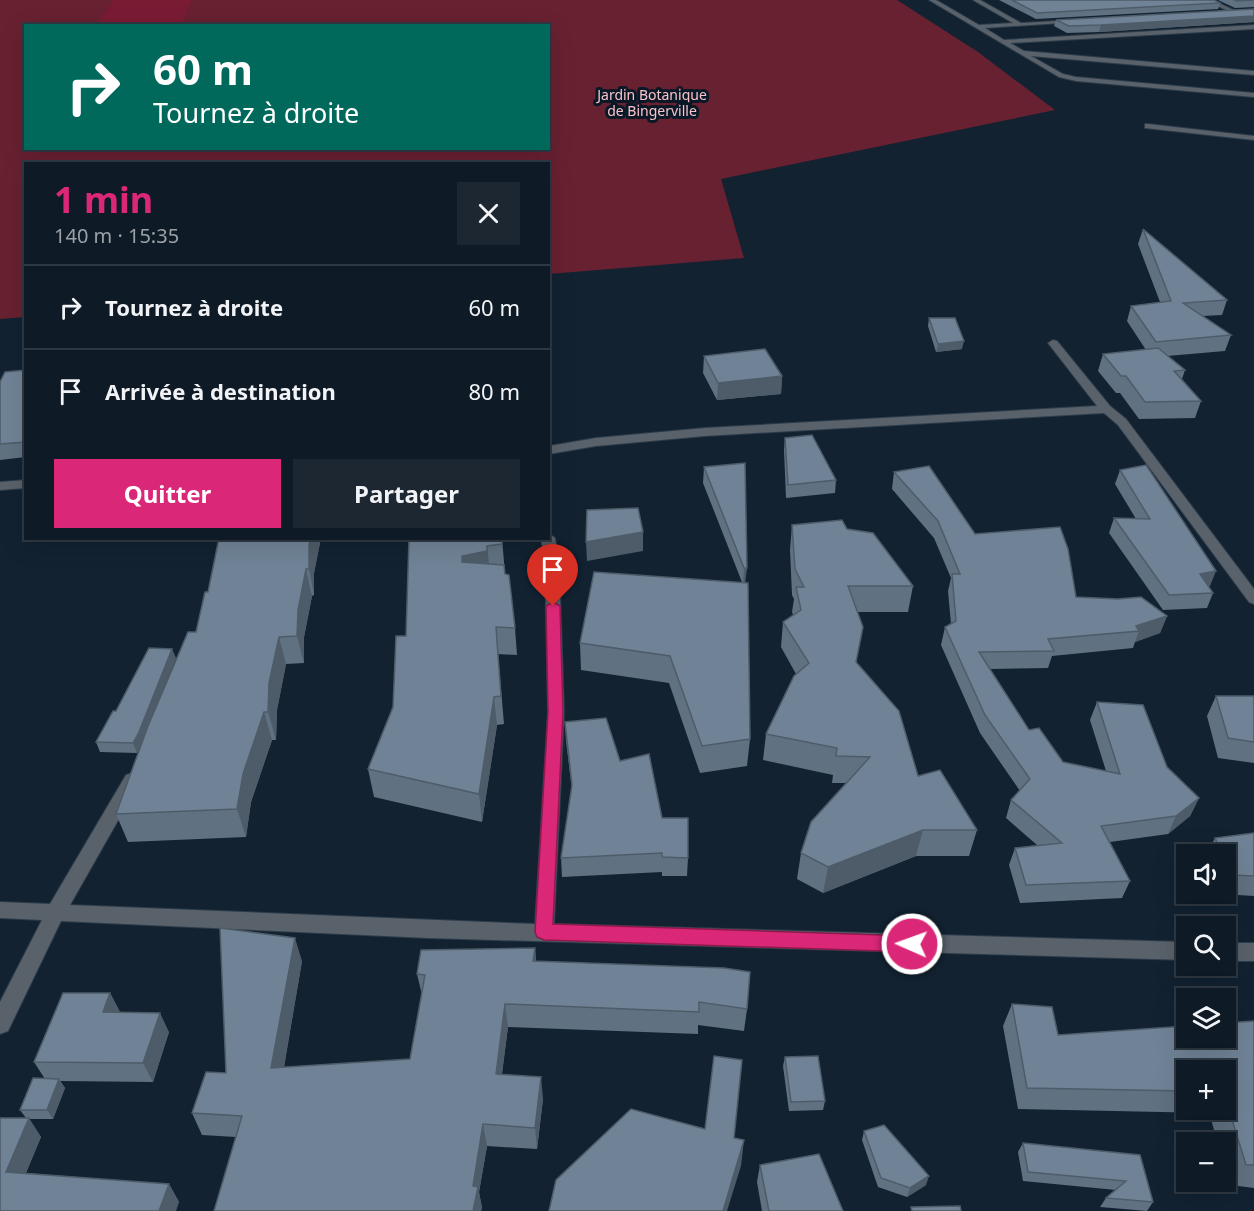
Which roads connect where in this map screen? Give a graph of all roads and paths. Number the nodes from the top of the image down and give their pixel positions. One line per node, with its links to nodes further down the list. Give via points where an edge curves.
1 (932, 0): 11 (street)
2 (1208, 0): 3 (street); 6 (street)
3 (1221, 0)
4 (977, 1): 5 (street); 10 (street)
5 (990, 1)
6 (1235, 12): 7 (street); 8 (street)
7 (1245, 12)
8 (1211, 14)
9 (1080, 21): 10 (street)
10 (1020, 25): 11 (street)
11 (978, 27): 13 (street)
12 (1254, 27): 13 (street)
13 (1003, 42): 14 (street)
14 (1021, 52): 15 (street); 16 (street, via 1061,76 1076,80)
15 (1254, 73)
16 (1254, 96)
17 (1148, 126): 18 (street)
18 (1254, 138)
19 (1053, 343): 20 (street)
20 (1106, 409): 21 (street, via 705,432); 25 (street, via 1122,422)
21 (550, 450)
22 (24, 484): 23 (street)
23 (0, 486)
24 (548, 540): 29 (street, via 556,712)
25 (1254, 599)
26 (142, 763): 28 (street)
27 (0, 910): 28 (street)
28 (56, 912): 29 (street); 33 (street)
29 (544, 932): 30 (street)
30 (1176, 951)
31 (1236, 952): 32 (street)
32 (1254, 952)
33 (0, 1024)

